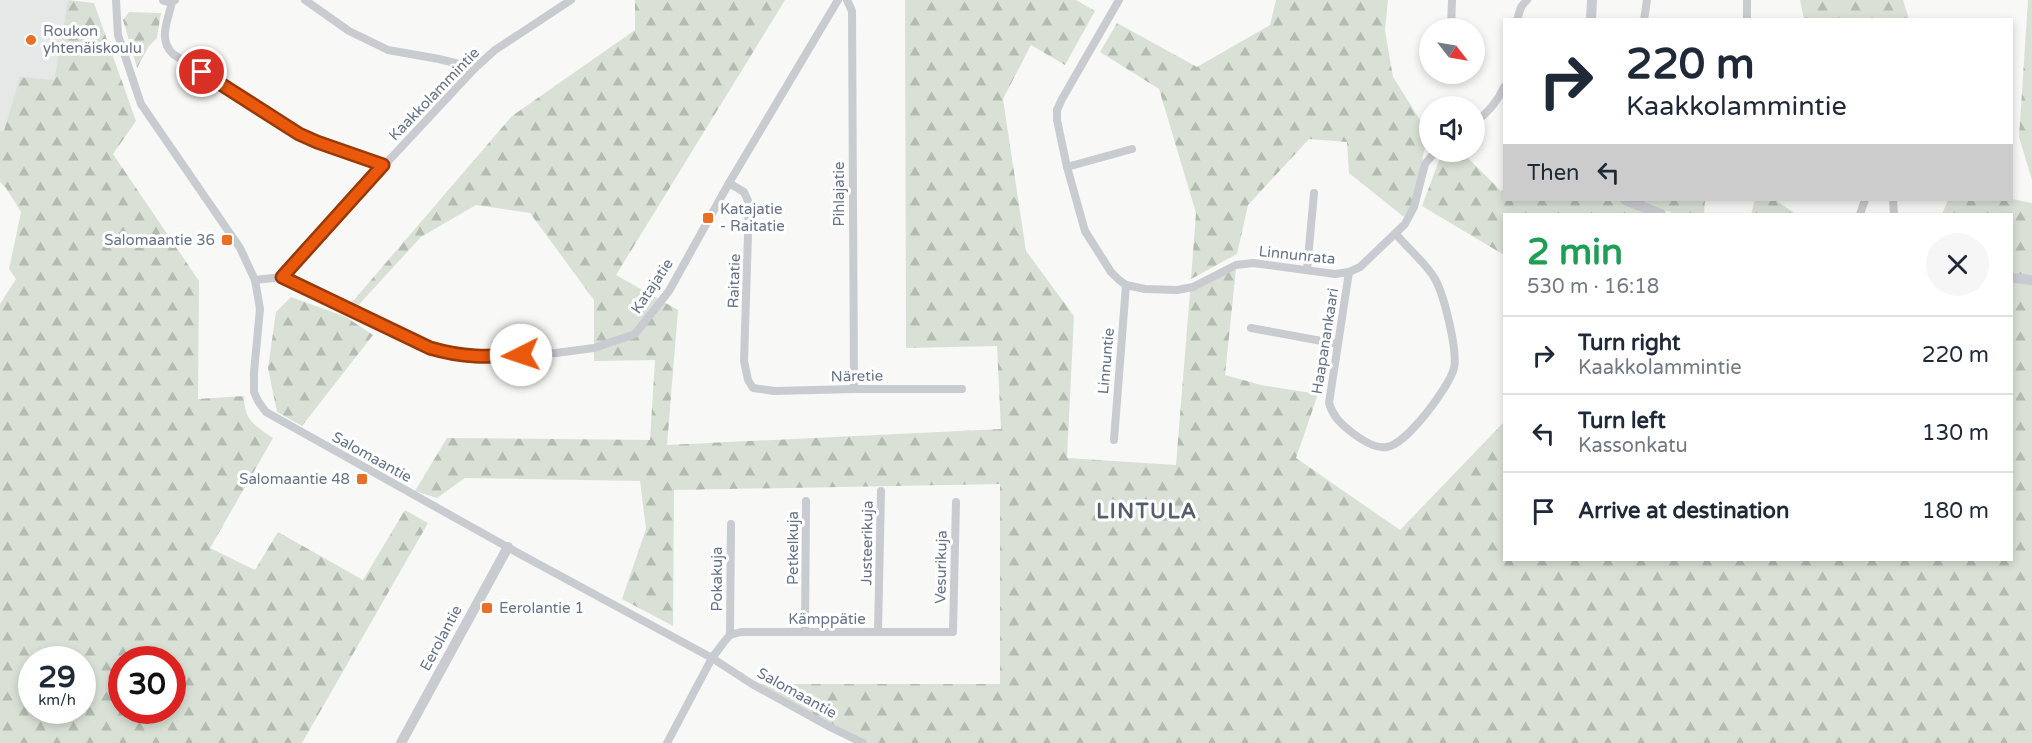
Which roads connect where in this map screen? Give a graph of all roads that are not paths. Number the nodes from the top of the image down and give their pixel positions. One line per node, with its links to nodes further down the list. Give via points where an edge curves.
1 (116, 0): 34 (street, Salomaantie, via 118,35 141,104 240,248)
2 (170, 0): 23 (street, via 164,40 173,54 299,134)
3 (306, 0): 18 (street, via 349,31 388,50)
4 (569, 0): 18 (street, Kaakkolammintie)
5 (838, 0): 25 (street, Katajatie)
6 (847, 0): 40 (street, Pihlajatie, via 852,11)
7 (1119, 0): 24 (street, via 1058,110)
8 (1452, 0): 13 (street)
9 (1527, 0): 14 (street)
10 (1592, 0): 15 (street)
11 (1647, 0): 16 (street)
12 (1746, 0): 17 (street)
13 (1451, 18)
14 (1518, 18)
15 (1591, 18)
16 (1644, 18)
17 (1747, 18)
18 (475, 68): 23 (street, Kaakkolammintie)
19 (1503, 89): 20 (street)
20 (1485, 115)
21 (1132, 149): 24 (street)
22 (1427, 162): 29 (street, Linnunrata, via 1414,207)
23 (383, 165): 32 (street, Kaakkolammintie)
24 (1067, 167): 36 (street, via 1085,231 1111,272)
25 (729, 183): 32 (street, Katajatie, via 662,301 635,334 594,348 456,356 430,348); 39 (street, Raitatie, via 744,192 749,203 744,361)
26 (1314, 193): 30 (street)
27 (1627, 201): 28 (street)
28 (1658, 213)
29 (1396, 234): 31 (street, Linnunrata, via 1360,267); 38 (street, Haapanankaari, via 1434,278 1443,296 1455,352 1449,382 1397,444 1372,445 1332,415 1329,403)
30 (1307, 270): 31 (street, Linnunrata); 36 (street, Linnunrata, via 1253,263 1236,265 1193,287 1177,290)
31 (1349, 272): 38 (street, Haapanankaari)
32 (282, 277): 34 (street)
33 (2013, 278): 35 (street)
34 (255, 280): 47 (street, Salomaantie, via 260,309 254,392 266,412)
35 (2032, 280)
36 (1126, 285): 42 (street, Linnuntie)
37 (1251, 328): 38 (street)
38 (1338, 344)
39 (753, 388): 40 (street, Näretie, via 774,392)
40 (854, 389): 41 (street, Näretie)
41 (962, 389)
42 (1114, 440)
43 (881, 491): 49 (street, Justeerikuja)
44 (806, 501): 48 (street, Petkelkuja)
45 (956, 502): 50 (street, Vesurikuja)
46 (731, 524): 51 (street, Pokakuja)
47 (508, 547): 52 (street, Salomaantie); 53 (street, Eerolantie)
48 (805, 632): 49 (street, Kämppätie); 51 (street, Kämppätie)
49 (878, 632): 50 (street, Kämppätie)
50 (953, 632)
51 (730, 635): 52 (street)
52 (712, 658): 54 (street); 55 (street, Salomaantie, via 752,684)
53 (401, 743)
54 (667, 743)
55 (863, 743)

